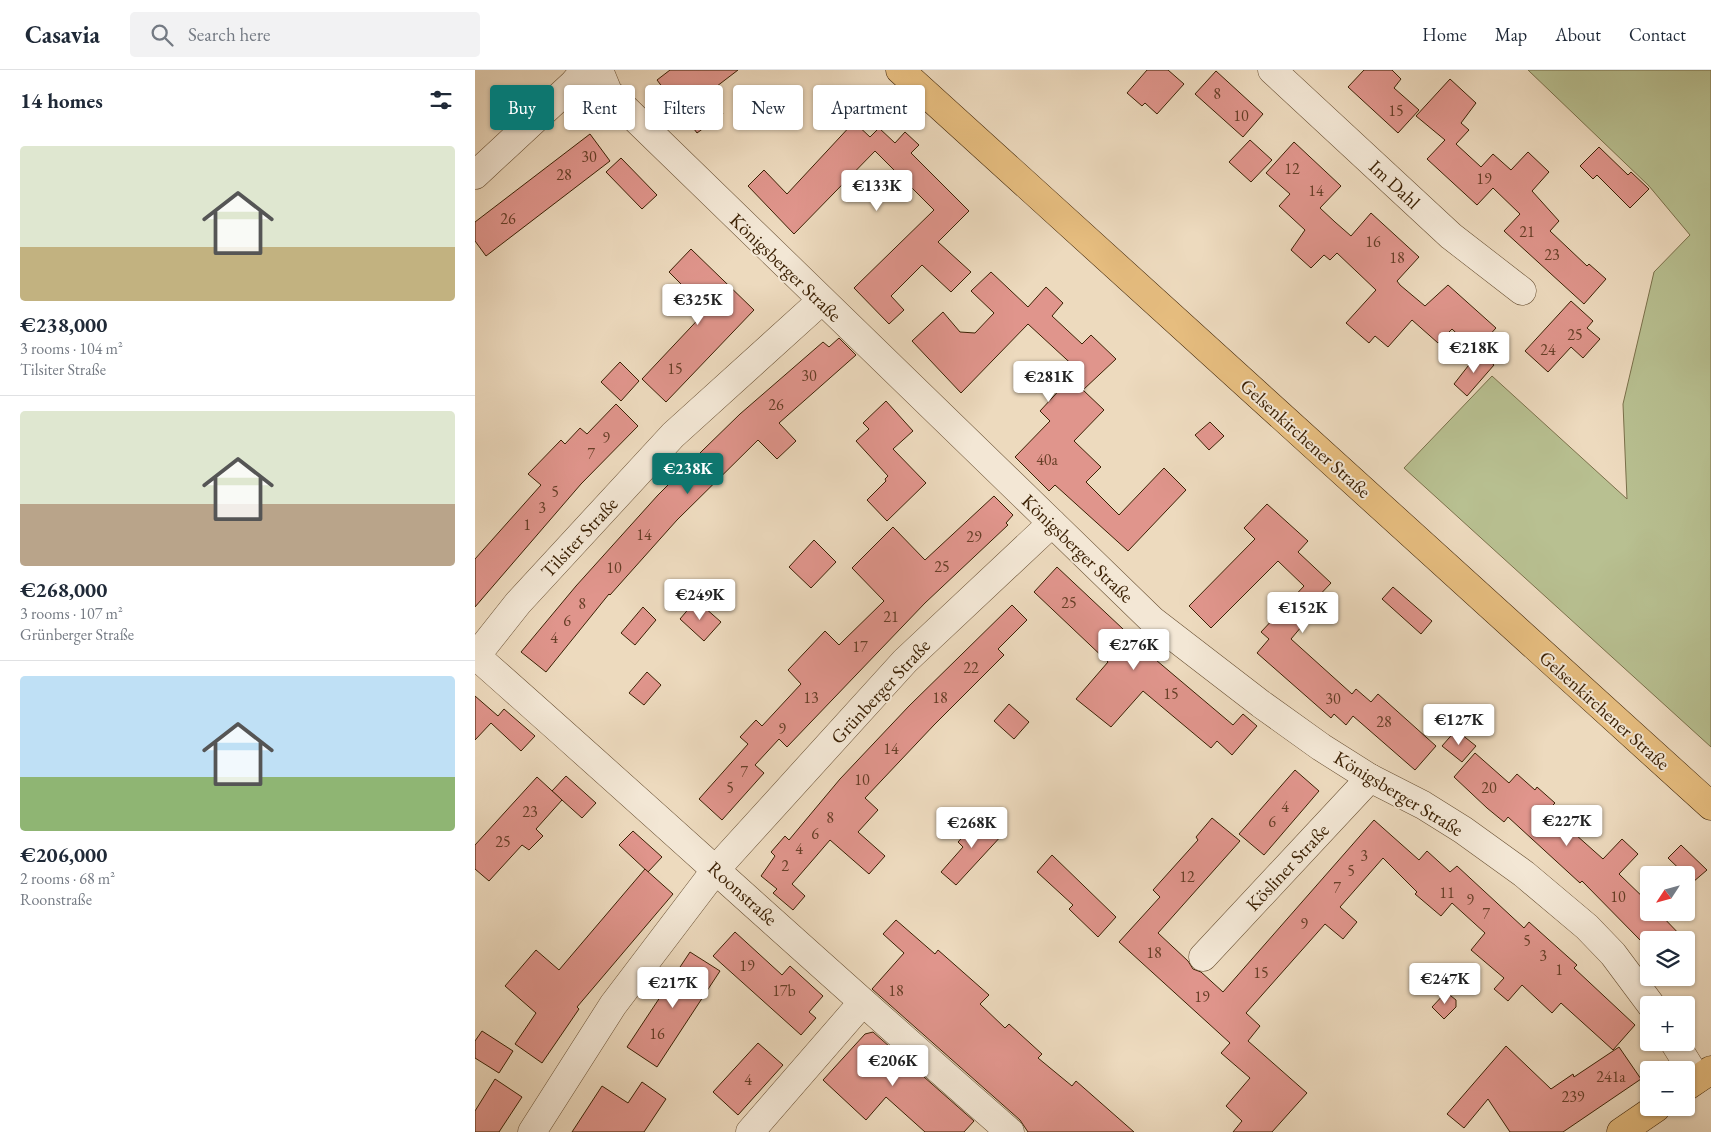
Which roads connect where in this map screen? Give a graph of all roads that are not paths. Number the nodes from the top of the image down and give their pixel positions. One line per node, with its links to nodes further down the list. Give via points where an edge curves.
1 (585, 70): 5 (street)
2 (599, 70): 7 (street, Königsberger Straße, via 609,92)
3 (900, 70): 11 (main road, Gelsenkirchener Straße)
4 (1272, 70): 6 (street, Im Dahl, via 1451,236)
5 (475, 175)
6 (1523, 291)
7 (821, 300): 8 (street, Königsberger Straße); 9 (street, Tilsiter Straße, via 673,435 518,603)
8 (1052, 523): 10 (street, Königsberger Straße, via 1173,637 1261,704); 12 (street, Grünberger Straße, via 905,661)
9 (475, 655): 12 (street, Roonstraße)
10 (1370, 778): 13 (street, Kösliner Straße); 14 (street, Königsberger Straße, via 1463,830 1559,902 1613,954)
11 (1711, 806)
12 (717, 868): 15 (street, Roonstraße); 19 (street, Grünberger Straße, via 613,1004)
13 (1203, 957)
14 (1644, 996)
15 (862, 1003): 20 (street); 21 (street, Roonstraße)
16 (1680, 1051): 17 (street)
17 (1698, 1079)
18 (1644, 1116): 22 (main road)
19 (533, 1132)
20 (750, 1132)
21 (1010, 1132)
22 (1621, 1132)

